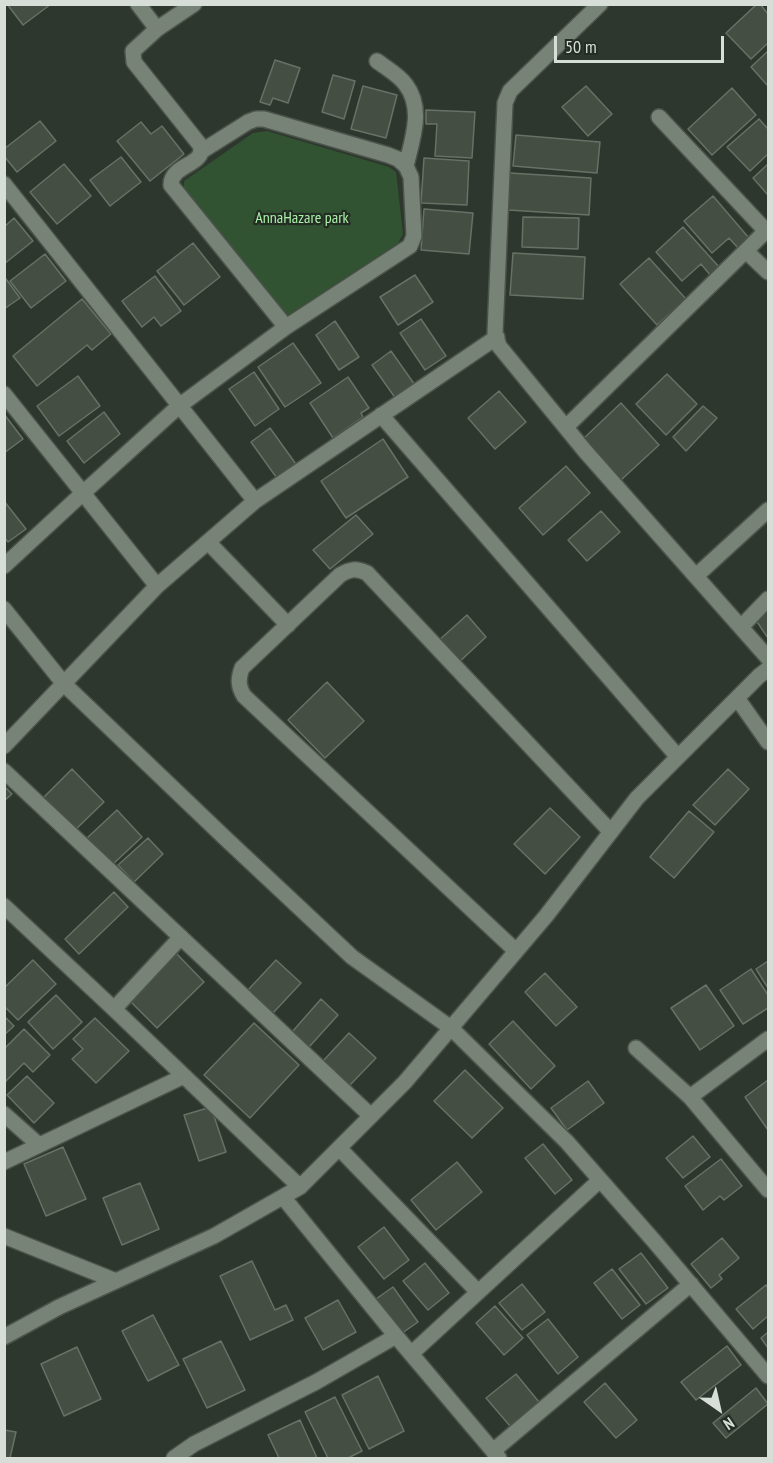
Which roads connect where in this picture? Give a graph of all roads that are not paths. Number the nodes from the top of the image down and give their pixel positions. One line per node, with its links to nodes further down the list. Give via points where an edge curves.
1 (138, 4): 4 (street)
2 (194, 4): 4 (street)
3 (600, 4): 14 (street, via 510,91 505,103)
4 (157, 29): 7 (street, via 133,51 134,62)
5 (376, 61): 8 (street, via 399,77 415,99 416,117)
6 (659, 117): 10 (street)
7 (202, 151): 8 (street, via 248,122 264,119 388,155); 13 (street, via 174,174 171,184)
8 (406, 166): 13 (street, via 411,177 414,224 410,246)
9 (4, 184): 16 (street)
10 (767, 230): 11 (street)
11 (746, 251): 12 (street); 18 (street)
12 (768, 272)
13 (286, 327): 16 (street)
14 (497, 337): 17 (street); 18 (street, via 499,346)
15 (4, 394): 19 (street)
16 (179, 406): 19 (street); 20 (street)
17 (381, 415): 20 (street); 36 (street)
18 (566, 427): 24 (street)
19 (83, 493): 23 (street); 25 (street)
20 (255, 501): 22 (street)
21 (768, 510): 24 (street)
22 (208, 542): 25 (street); 28 (street)
23 (4, 566)
24 (696, 576): 29 (street)
25 (157, 586): 32 (street)
26 (768, 599): 29 (street)
27 (4, 609): 32 (street)
28 (288, 625): 38 (street, via 340,575 350,569 367,573); 41 (street, via 242,668 238,679 244,696)
29 (741, 627): 30 (street)
30 (768, 658)
31 (768, 669): 33 (street)
32 (64, 684): 35 (street); 43 (street, via 352,957)
33 (737, 698): 34 (street); 36 (street)
34 (768, 742)
35 (4, 746)
36 (678, 757): 38 (street, via 637,798)
37 (4, 771): 40 (street)
38 (611, 832): 41 (street)
39 (4, 906): 42 (street)
40 (181, 937): 42 (street); 49 (street)
41 (516, 951): 43 (street)
42 (114, 1009): 46 (street)
43 (451, 1028): 49 (street); 53 (street, via 567,1142)
44 (768, 1039): 47 (street)
45 (636, 1048): 47 (street)
46 (184, 1076): 50 (street); 54 (street)
47 (690, 1097): 55 (street)
48 (4, 1114): 50 (street)
49 (370, 1116): 51 (street)
50 (39, 1145): 52 (street)
51 (339, 1148): 54 (street); 60 (street)
52 (4, 1162)
53 (600, 1180): 59 (street); 60 (street)
54 (300, 1188): 56 (street)
55 (768, 1190)
56 (283, 1197): 58 (street, via 214,1236); 61 (street)
57 (4, 1236): 58 (street)
58 (116, 1281): 62 (street)
59 (691, 1284): 64 (street); 65 (street)
60 (478, 1292): 63 (street)
61 (396, 1336): 63 (street); 66 (street)
62 (4, 1337)
63 (411, 1354): 65 (street)
64 (768, 1376)
65 (496, 1455)
66 (174, 1458)

